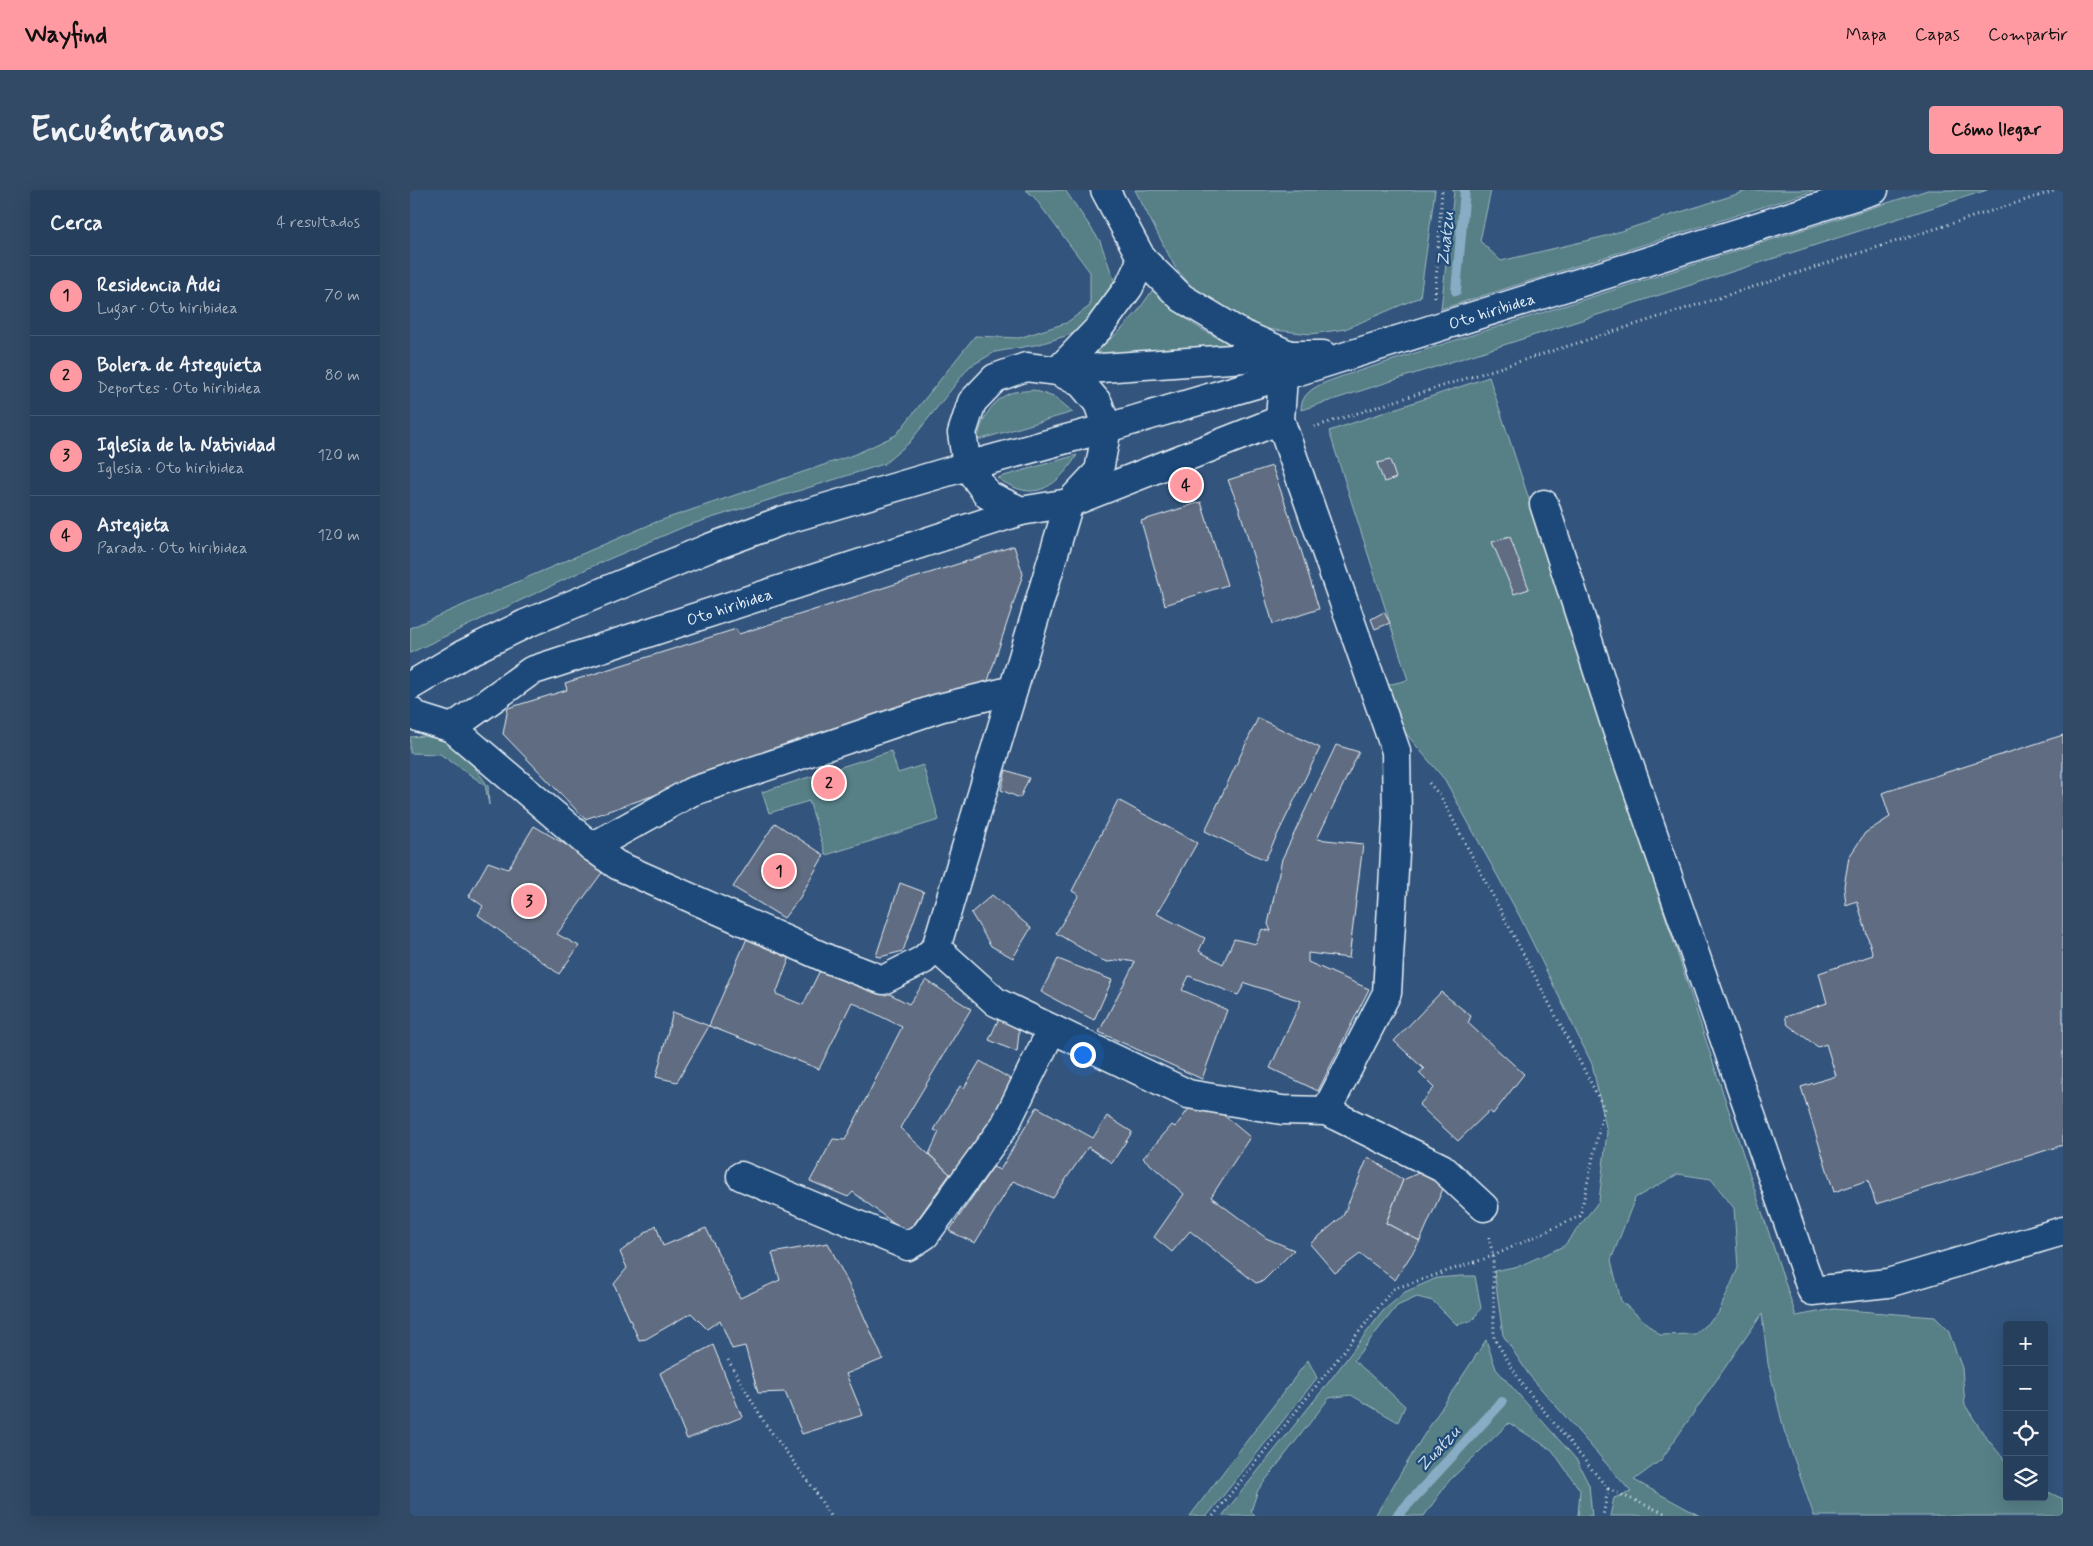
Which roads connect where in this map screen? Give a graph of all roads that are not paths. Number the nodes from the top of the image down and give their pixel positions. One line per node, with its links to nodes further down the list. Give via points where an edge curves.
1 (1106, 190): 3 (street)
2 (1874, 190): 4 (street, Oto hiribidea, via 1352,355)
3 (1142, 259): 4 (street, via 1182,298); 5 (street, via 1129,287 1099,328)
4 (1286, 366): 5 (street); 6 (street); 7 (street, Oto hiribidea)
5 (1058, 371): 7 (street, via 1081,383 1098,403); 8 (street, via 1026,367 995,378 972,402 962,433)
6 (1280, 420): 9 (street, Oto hiribidea); 19 (street, via 1396,751 1397,818 1387,993)
7 (1107, 428): 8 (street, Oto hiribidea); 9 (street, via 1100,471)
8 (967, 466): 11 (street, via 988,495); 12 (street, Oto hiribidea, via 781,521 708,548 525,624 462,655)
9 (1069, 503): 11 (street, Oto hiribidea); 13 (street)
10 (1544, 504): 22 (street, via 1616,727 1812,1291 1888,1283)
11 (1022, 511): 15 (street, Oto hiribidea, via 531,671)
12 (410, 686)
13 (1013, 690): 16 (street, via 939,708 691,792); 17 (street)
14 (410, 711): 15 (street, via 420,718)
15 (452, 728): 16 (street)
16 (592, 847): 17 (street, via 617,865 828,960 883,980 923,960)
17 (936, 948): 18 (street, via 996,1002)
18 (1052, 1029): 19 (street, via 1188,1094 1282,1110); 20 (street, via 1005,1125 925,1235 908,1246)
19 (1326, 1111): 21 (street, via 1442,1168)
20 (741, 1176)
21 (1484, 1207)
22 (2063, 1230)

